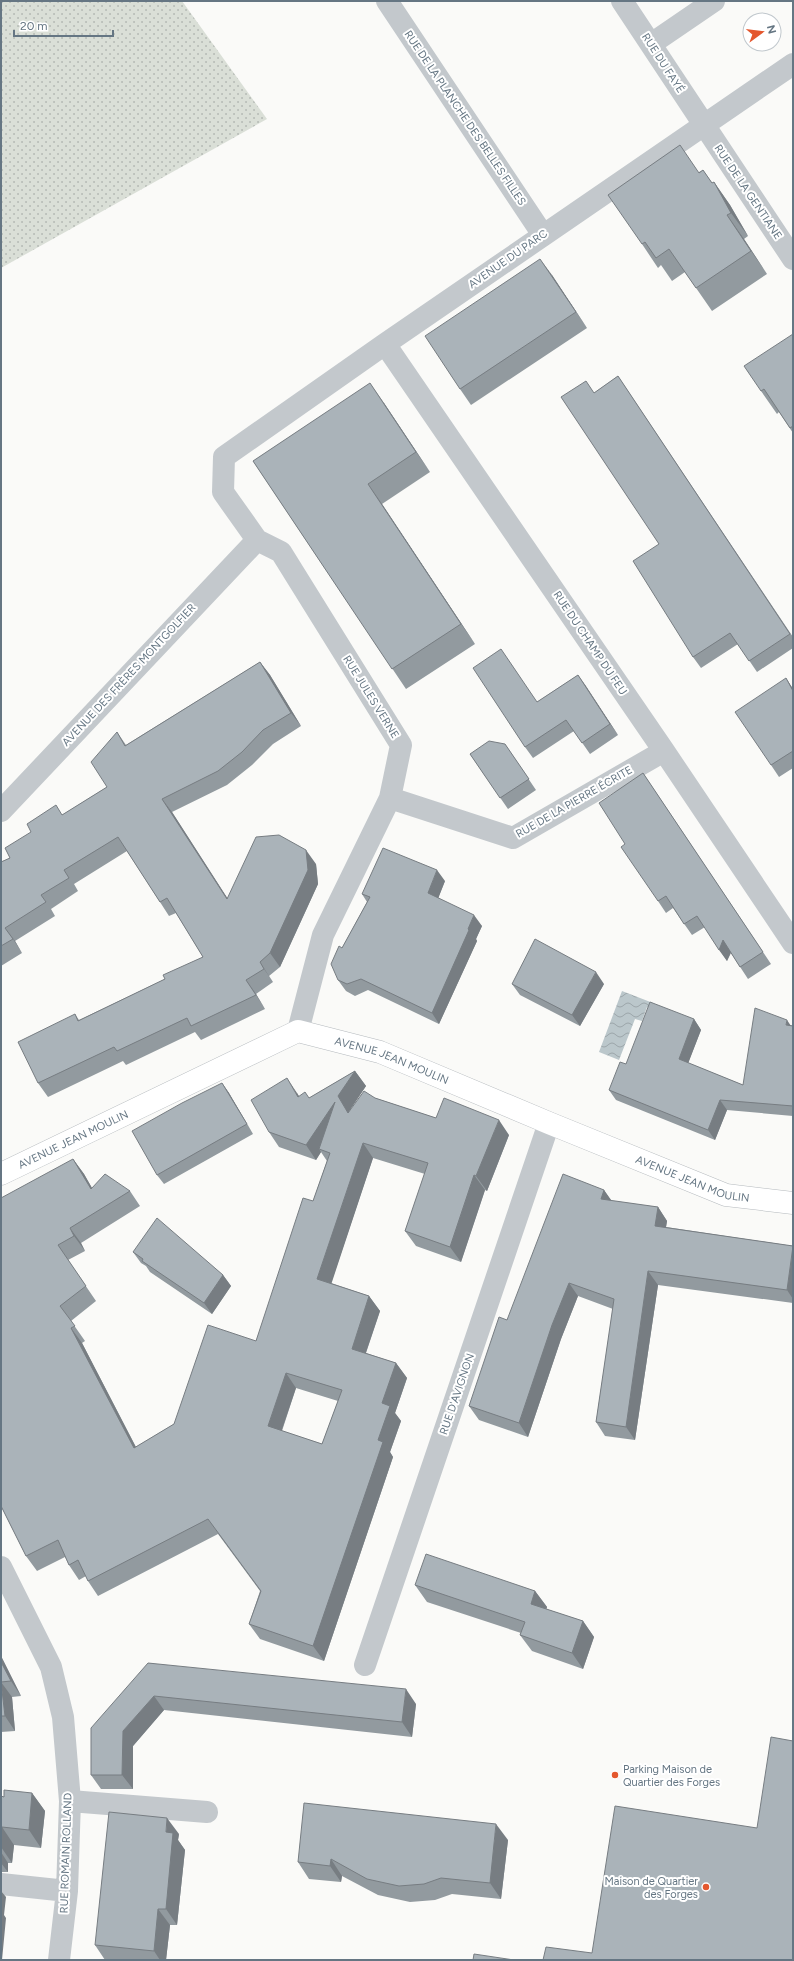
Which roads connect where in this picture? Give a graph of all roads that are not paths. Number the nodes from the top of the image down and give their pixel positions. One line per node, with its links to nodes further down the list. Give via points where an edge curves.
1 (388, 1): 7 (street, RUE DE LA PLANCHE DES BELLES FILLES)
2 (622, 1): 4 (street, RUE DU FAYÉ)
3 (714, 1): 4 (street)
4 (651, 44): 6 (street, RUE DU FAYÉ)
5 (793, 64): 6 (street, AVENUE DU PARC)
6 (704, 125): 7 (street, AVENUE DU PARC); 8 (street, RUE DE LA GENTIANE)
7 (543, 235): 9 (street, AVENUE DU PARC)
8 (793, 260)
9 (385, 344): 10 (street, AVENUE DU PARC); 12 (street, RUE DU CHAMP DU FEU)
10 (224, 457): 11 (street, RUE JULES VERNE, via 223,492)
11 (257, 540): 13 (street, RUE JULES VERNE, via 281,552 401,744); 14 (street, AVENUE DES FRÈRES MONTGOLFIER)
12 (664, 751): 13 (street, RUE DE LA PIERRE ÉCRITE, via 513,838); 15 (street, RUE DU CHAMP DU FEU)
13 (390, 798): 16 (street, RUE JULES VERNE, via 323,935)
14 (1, 811)
15 (793, 943)
16 (298, 1031): 17 (main road, AVENUE JEAN MOULIN, via 380,1052); 18 (main road, AVENUE JEAN MOULIN)
17 (549, 1123): 19 (main road, AVENUE JEAN MOULIN, via 726,1194); 21 (street, RUE D'AVIGNON)
18 (1, 1174)
19 (793, 1203)
20 (1, 1567): 22 (street, RUE ROMAIN ROLLAND, via 50,1667 63,1717)
21 (365, 1665)
22 (70, 1801): 23 (street); 25 (street, RUE ROMAIN ROLLAND)
23 (207, 1812)
24 (1, 1884): 25 (street)
25 (67, 1891): 26 (street, RUE ROMAIN ROLLAND)
26 (59, 1960)

